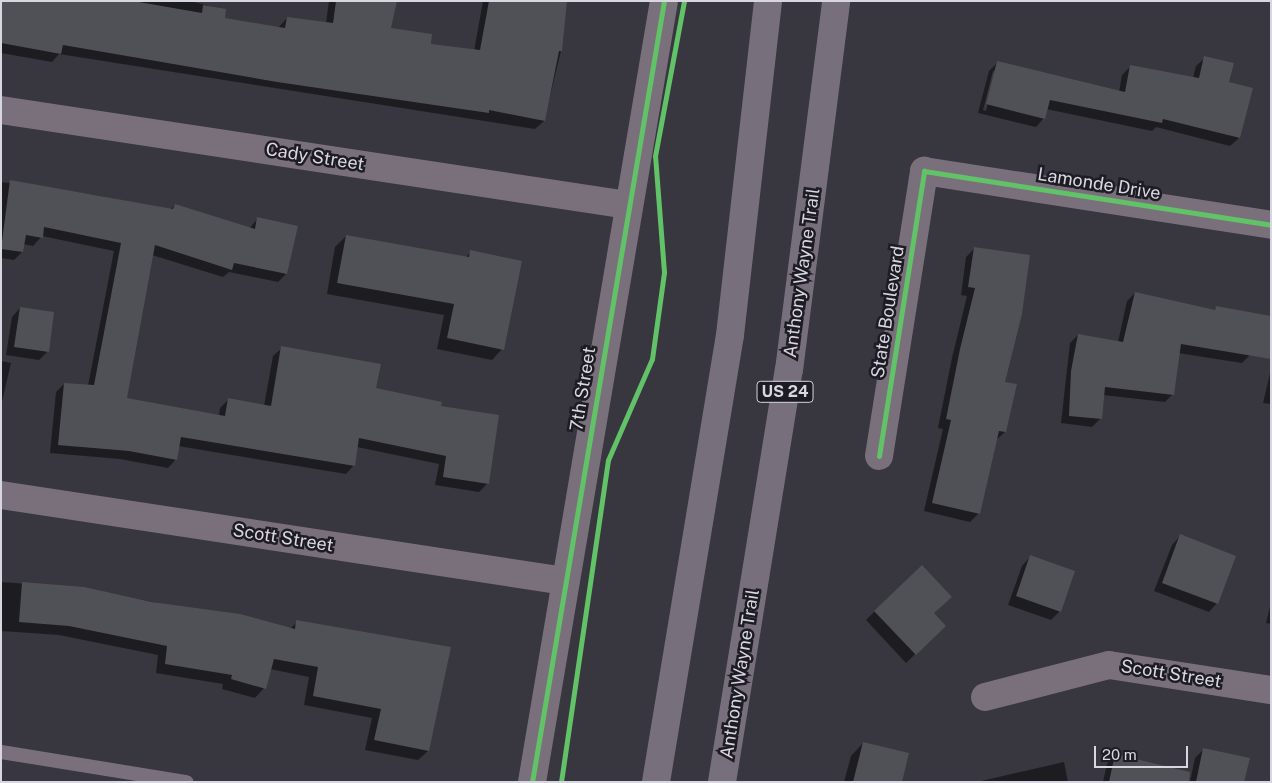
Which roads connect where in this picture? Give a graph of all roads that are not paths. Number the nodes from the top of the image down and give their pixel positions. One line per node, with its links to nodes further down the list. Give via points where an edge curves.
1 (664, 1): 6 (street, 7th Street)
2 (768, 1): 16 (highway, via 730,335)
3 (836, 1): 17 (highway, Anthony Wayne Trail / US 24, via 789,370)
4 (1, 110): 6 (street, Cady Street)
5 (924, 172): 7 (street, Lamonde Drive); 8 (street, State Boulevard)
6 (628, 205): 10 (street, 7th Street)
7 (1271, 225)
8 (879, 456)
9 (1, 495): 10 (street, Scott Street)
10 (566, 581): 15 (street, 7th Street)
11 (1271, 690): 12 (street, Scott Street, via 1109,665)
12 (985, 697)
13 (1, 752): 14 (lane)
14 (187, 782)
15 (532, 782)
16 (656, 782)
17 (722, 782)

